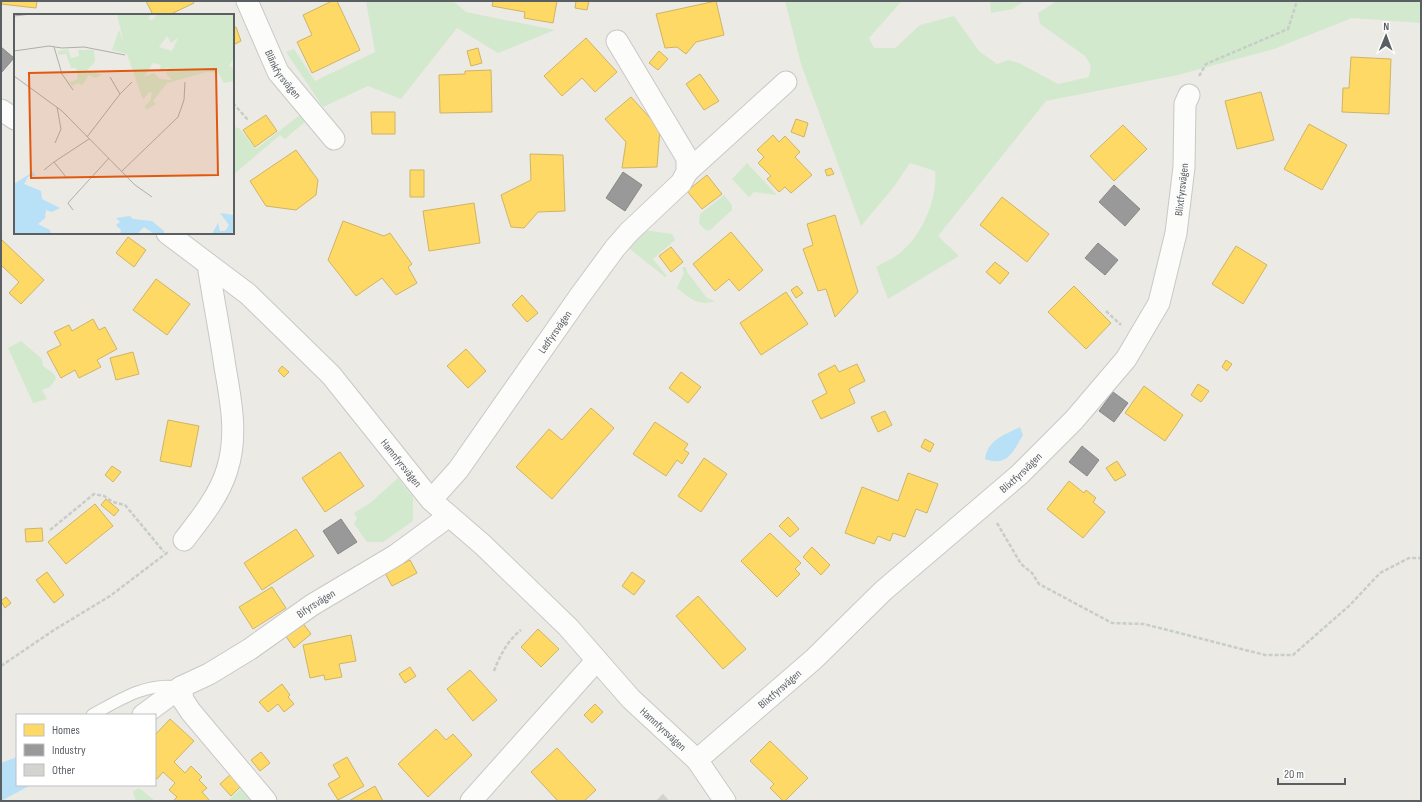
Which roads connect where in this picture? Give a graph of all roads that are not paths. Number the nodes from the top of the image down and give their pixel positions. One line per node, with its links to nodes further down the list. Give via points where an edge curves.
1 (247, 1): 7 (street, Blänkfyrsvägen, via 278,72)
2 (617, 41): 8 (street, via 687,158)
3 (786, 82): 8 (street, Ledfyrsvägen)
4 (1189, 95): 18 (street, Blixtfyrsvägen, via 1185,104 1184,167 1176,233 1159,302 1126,360 1079,414 1019,475 883,591 814,659)
5 (1, 110): 6 (street)
6 (14, 118)
7 (334, 139)
8 (688, 172): 11 (street, Ledfyrsvägen, via 681,183 615,248 458,470)
9 (168, 234): 10 (street, Hamnfyrsvägen)
10 (208, 264): 11 (street, Hamnfyrsvägen, via 248,294 331,375); 13 (street, via 229,391 233,437 230,459 222,482 203,515)
11 (430, 500): 12 (street, Hamnfyrsvägen)
12 (449, 516): 14 (street, Hamnfyrsvägen, via 568,627); 15 (street, Bifyrsvägen, via 396,555 312,605 250,649 209,674)
13 (184, 540)
14 (597, 660): 18 (street, Hamnfyrsvägen, via 631,699); 20 (street)
15 (181, 687): 16 (lane, via 151,686); 17 (street, Bifyrsvägen); 19 (street, via 183,700 191,712)
16 (94, 714)
17 (144, 714)
18 (697, 760): 21 (street, Hamnfyrsvägen)
19 (266, 801)
20 (471, 801)
21 (725, 801)

